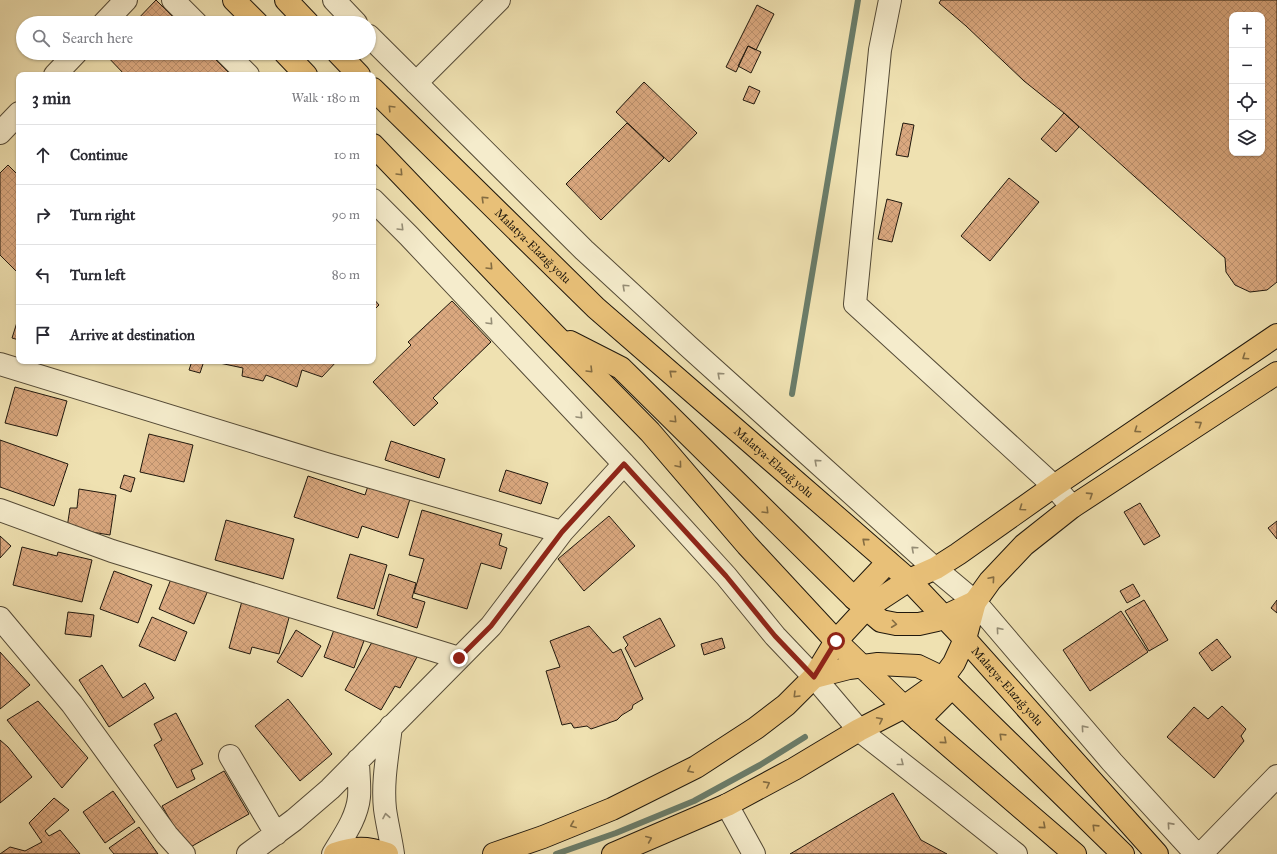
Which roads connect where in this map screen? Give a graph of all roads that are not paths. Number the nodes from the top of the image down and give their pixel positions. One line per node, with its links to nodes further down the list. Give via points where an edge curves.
1 (126, 0): 9 (street)
2 (173, 0): 10 (street)
3 (226, 0): 11 (street)
4 (234, 0): 12 (main road)
5 (286, 0): 13 (main road)
6 (334, 0): 14 (street)
7 (499, 0): 24 (street)
8 (890, 0): 35 (street, via 880,50 855,304)
9 (111, 16)
10 (189, 16)
11 (245, 16)
12 (249, 16)
13 (301, 16)
14 (349, 16)
15 (376, 43): 24 (street)
16 (69, 60): 20 (street)
17 (233, 60): 21 (street)
18 (292, 60): 22 (main road)
19 (345, 60): 23 (main road)
20 (58, 72)
21 (245, 72)
22 (303, 72)
23 (356, 72)
24 (416, 83): 40 (street, one-way to 24, via 590,255)
25 (376, 92): 39 (main road, Malatya-Elazığ yolu, one-way to 25, via 596,308)
26 (16, 116): 27 (street)
27 (0, 133)
28 (376, 148): 30 (main road, one-way to 30)
29 (376, 203): 34 (street, one-way to 34)
30 (553, 333): 43 (main road, one-way to 43, via 621,368); 47 (main road, one-way to 47, via 650,432 747,545)
31 (1277, 335): 35 (main road, one-way to 35)
32 (0, 364): 38 (street, via 326,464)
33 (1277, 373): 36 (main road, one-way to 33)
34 (624, 464): 38 (street); 50 (street)
35 (1054, 486): 36 (street); 40 (main road, one-way to 40)
36 (1072, 507): 42 (main road, one-way to 36, via 990,581 1024,545)
37 (0, 510): 48 (street, via 112,550)
38 (562, 532): 48 (street, via 491,626)
39 (888, 562): 41 (main road, Malatya-Elazığ yolu); 43 (main road)
40 (936, 568): 41 (main road); 42 (street)
41 (909, 580): 43 (main road); 44 (main road, Malatya-Elazığ yolu)
42 (975, 602): 44 (main road); 46 (main road); 72 (street, one-way to 42, via 1112,762)
43 (860, 604): 44 (main road, one-way to 44, via 881,622 919,624); 47 (main road)
44 (945, 617): 46 (main road, Malatya-Elazığ yolu)
45 (0, 618): 60 (street, via 72,704)
46 (965, 639): 51 (main road); 71 (main road, Malatya-Elazığ yolu)
47 (836, 641): 49 (main road); 50 (main road)
48 (459, 658): 53 (street)
49 (862, 666): 50 (main road); 51 (main road, via 918,666); 52 (main road)
50 (814, 677): 54 (street); 65 (main road, one-way to 65, via 756,728 696,767 612,809)
51 (948, 682): 52 (main road); 70 (main road, one-way to 51)
52 (912, 713): 54 (main road, one-way to 52); 69 (main road, one-way to 69)
53 (392, 726): 56 (street); 64 (street, one-way to 53, via 385,808 387,761)
54 (859, 730): 58 (main road, one-way to 54); 68 (street, one-way to 68)
55 (230, 756): 59 (street)
56 (358, 760): 59 (street, via 330,789); 62 (street, via 359,798 356,812)
57 (1277, 776): 73 (street)
58 (727, 805): 66 (main road, one-way to 58); 67 (street)
59 (276, 834): 61 (street)
60 (184, 854)
61 (248, 854)
62 (334, 854): 63 (main road, via 363,848)
63 (387, 854)
64 (393, 854)
65 (494, 854)
66 (613, 854)
67 (754, 854)
68 (1016, 854)
69 (1075, 854)
70 (1123, 854)
71 (1157, 854)
72 (1196, 854)
73 (1201, 854)

